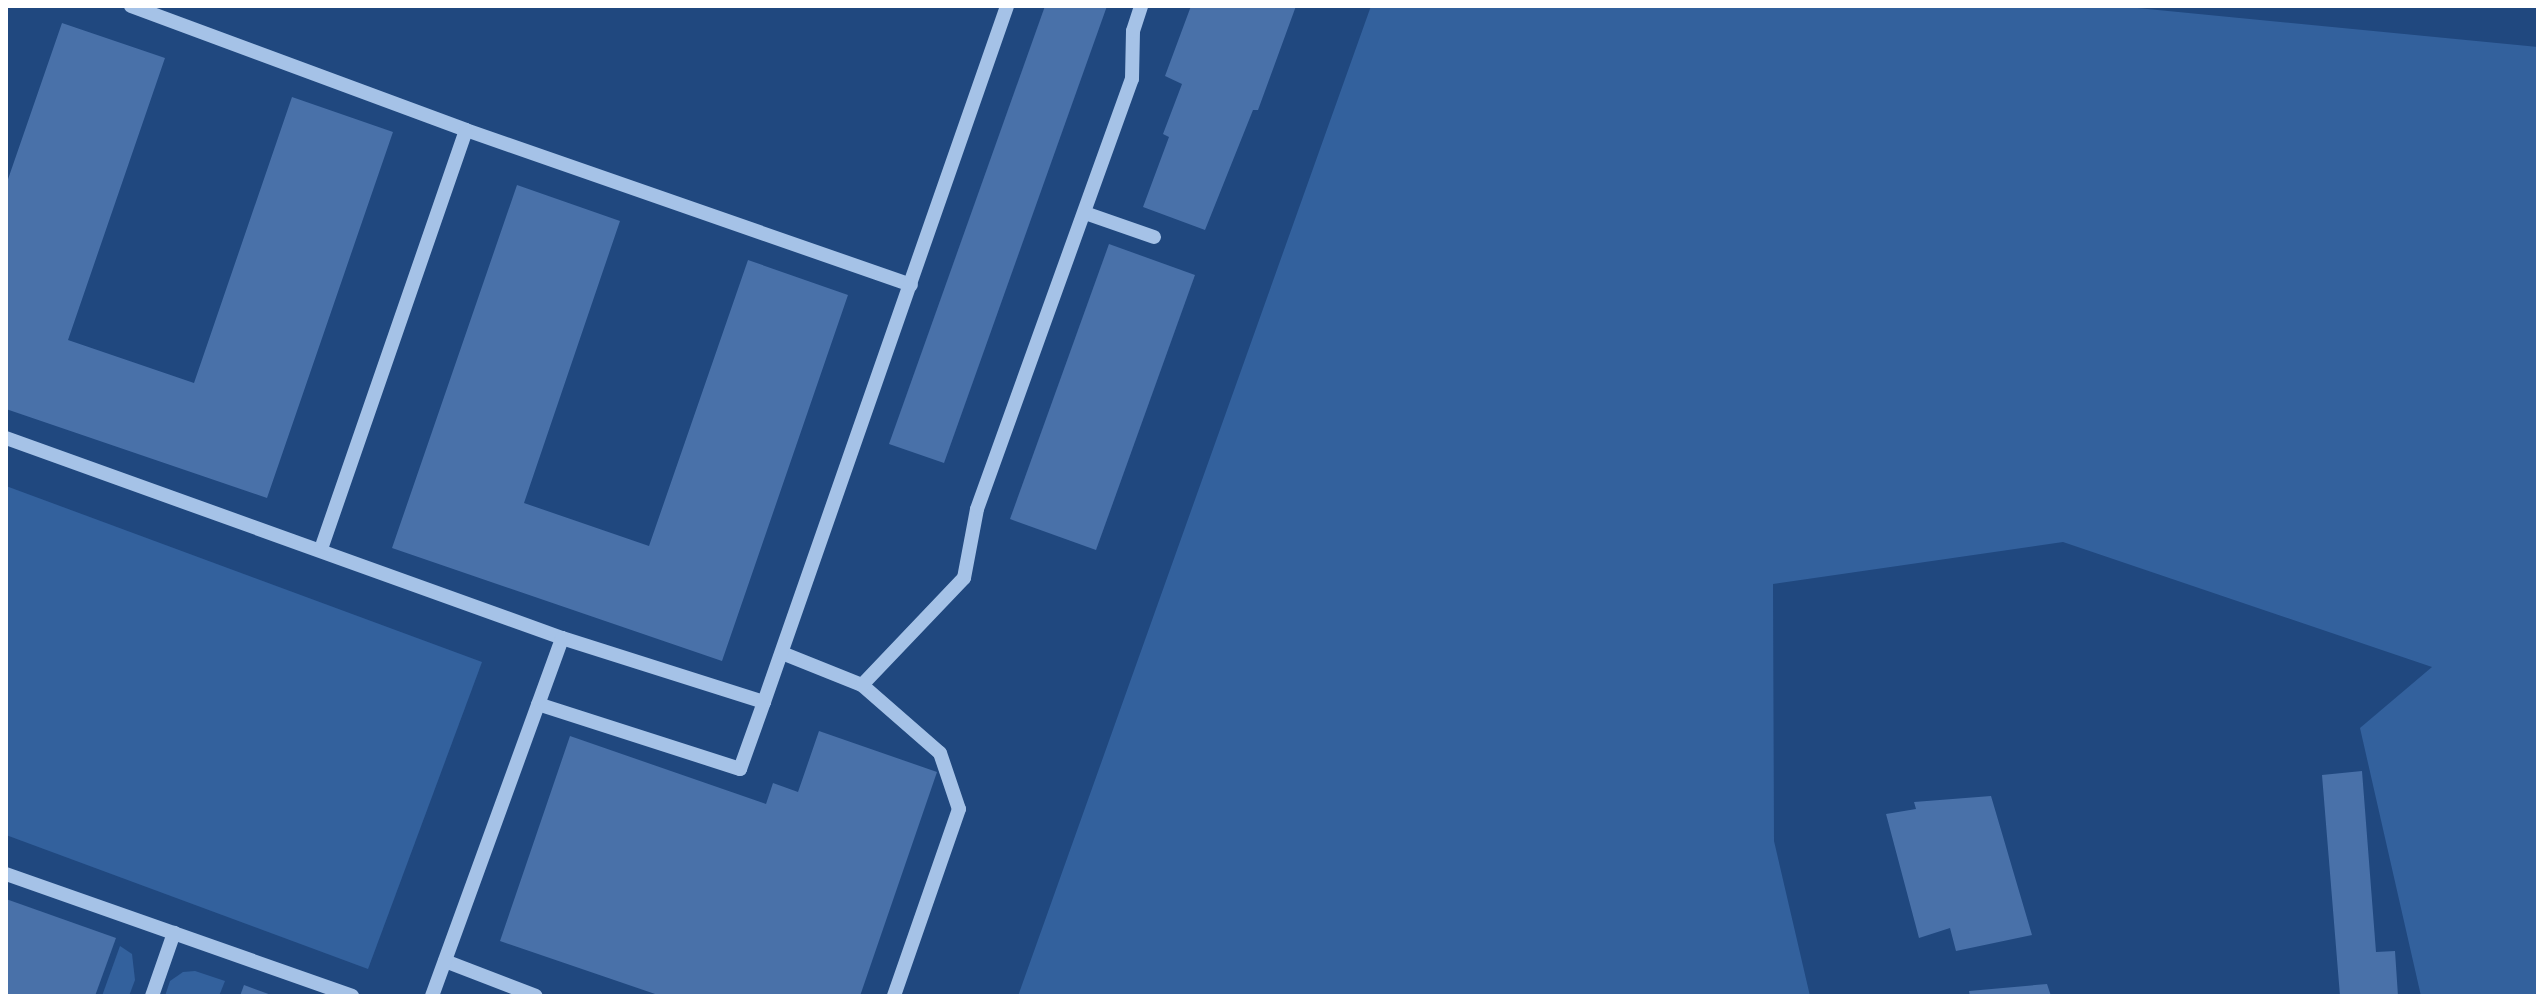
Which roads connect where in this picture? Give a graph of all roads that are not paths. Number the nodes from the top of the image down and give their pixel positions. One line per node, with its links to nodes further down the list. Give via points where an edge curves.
1 (131, 6): 4 (lane)
2 (1007, 6): 7 (lane)
3 (1141, 6): 5 (lane, via 1133,31 1132,79)
4 (466, 130): 7 (lane); 9 (lane)
5 (1085, 213): 6 (lane); 12 (lane, via 977,509 964,578)
6 (1154, 237)
7 (911, 285): 11 (lane)
8 (6, 438): 9 (lane)
9 (321, 549): 10 (lane)
10 (562, 638): 13 (lane); 14 (lane)
11 (782, 653): 12 (lane); 13 (lane)
12 (862, 685): 22 (lane, via 940,753 959,809)
13 (764, 702): 14 (lane, via 740,769)
14 (538, 704): 17 (lane)
15 (6, 874): 16 (lane)
16 (174, 933): 18 (lane); 19 (lane)
17 (445, 961): 20 (lane); 21 (lane)
18 (152, 996)
19 (352, 996)
20 (432, 996)
21 (536, 996)
22 (894, 996)

